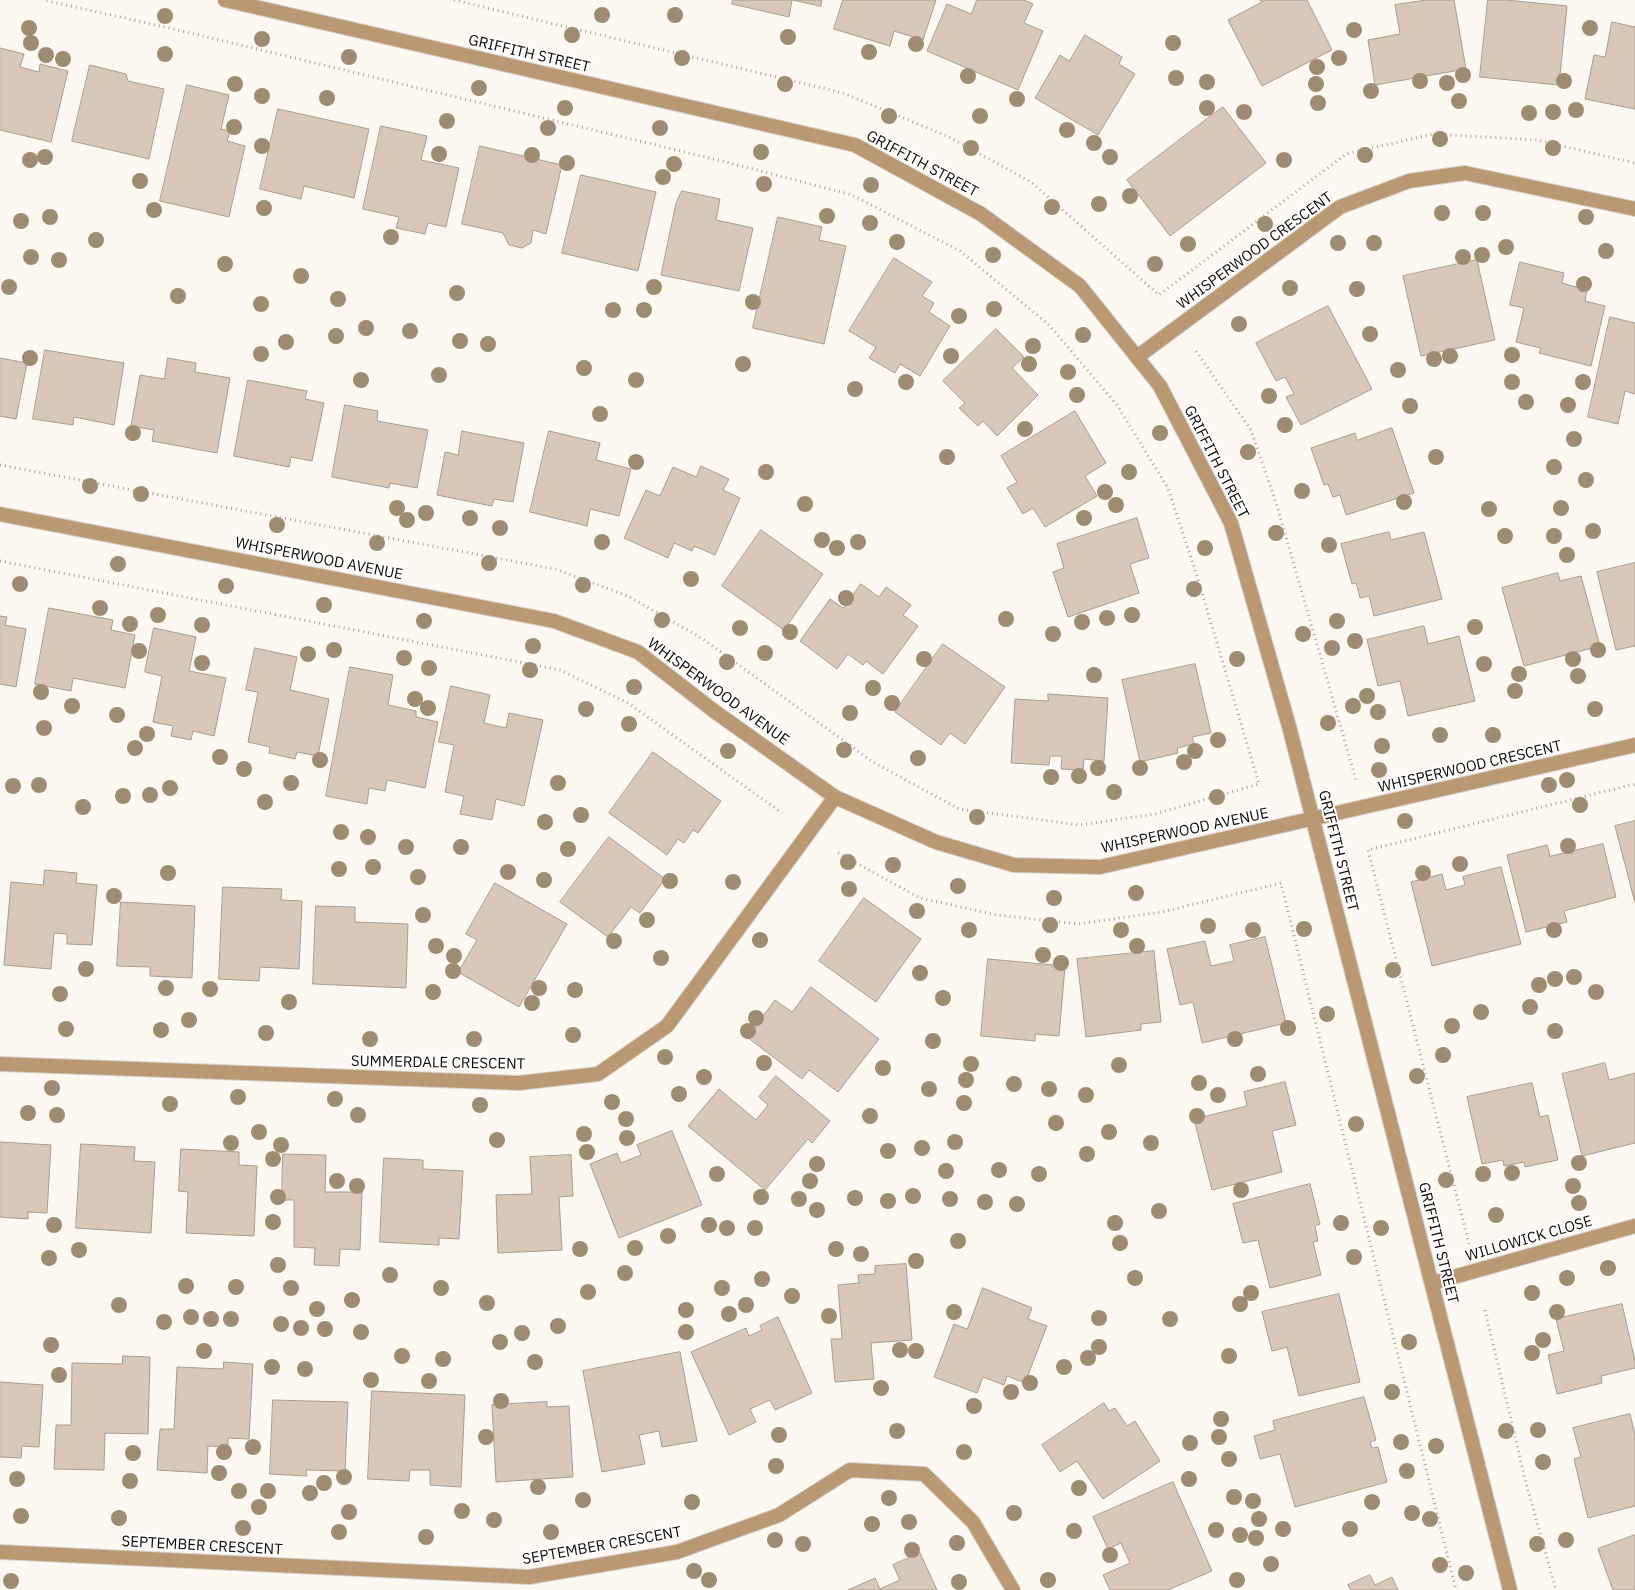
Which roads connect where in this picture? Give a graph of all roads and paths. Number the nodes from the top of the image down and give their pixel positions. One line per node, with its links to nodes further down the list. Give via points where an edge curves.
1 (44, 0): 8 (path, via 726,162 852,195 960,251 1049,325 1117,405 1168,488 1260,784 1155,814 1080,826 959,809 873,762 703,640 628,596 564,572)
2 (225, 0): 7 (street, GRIFFITH STREET, via 855,145 981,214 1080,286)
3 (454, 0): 4 (path, via 843,93 947,136 1031,182 1159,295 1346,154 1434,134 1537,140)
4 (1635, 163)
5 (1635, 209): 7 (street, WHISPERWOOD CRESCENT, via 1465,173 1409,181 1340,207)
6 (1196, 351): 12 (path, via 1251,430 1277,506)
7 (1137, 357): 16 (street, GRIFFITH STREET, via 1160,386 1231,524)
8 (0, 465)
9 (0, 514): 14 (street, WHISPERWOOD AVENUE, via 554,621 638,652)
10 (0, 561): 15 (path, via 560,670 628,703)
11 (1635, 745): 16 (street, WHISPERWOOD CRESCENT)
12 (1356, 780)
13 (1635, 784): 20 (path, via 1368,850)
14 (835, 797): 16 (street, WHISPERWOOD AVENUE, via 936,842 1014,865 1100,867); 18 (street, SUMMERDALE CRESCENT, via 667,1026 598,1074 519,1083)
15 (782, 813)
16 (1313, 820): 21 (street, GRIFFITH STREET)
17 (838, 854): 25 (path, via 920,898 997,915 1078,924 1162,912 1281,883)
18 (0, 1064)
19 (1635, 1226): 21 (street, WILLOWICK CLOSE)
20 (1469, 1244)
21 (1432, 1283): 26 (street, GRIFFITH STREET)
22 (1485, 1310): 27 (path, via 1526,1483)
23 (0, 1552): 24 (street, SEPTEMBER CRESCENT, via 529,1577 677,1552 779,1515 850,1470 924,1474 972,1522)
24 (1013, 1590)
25 (1456, 1590)
26 (1510, 1590)
27 (1556, 1590)

